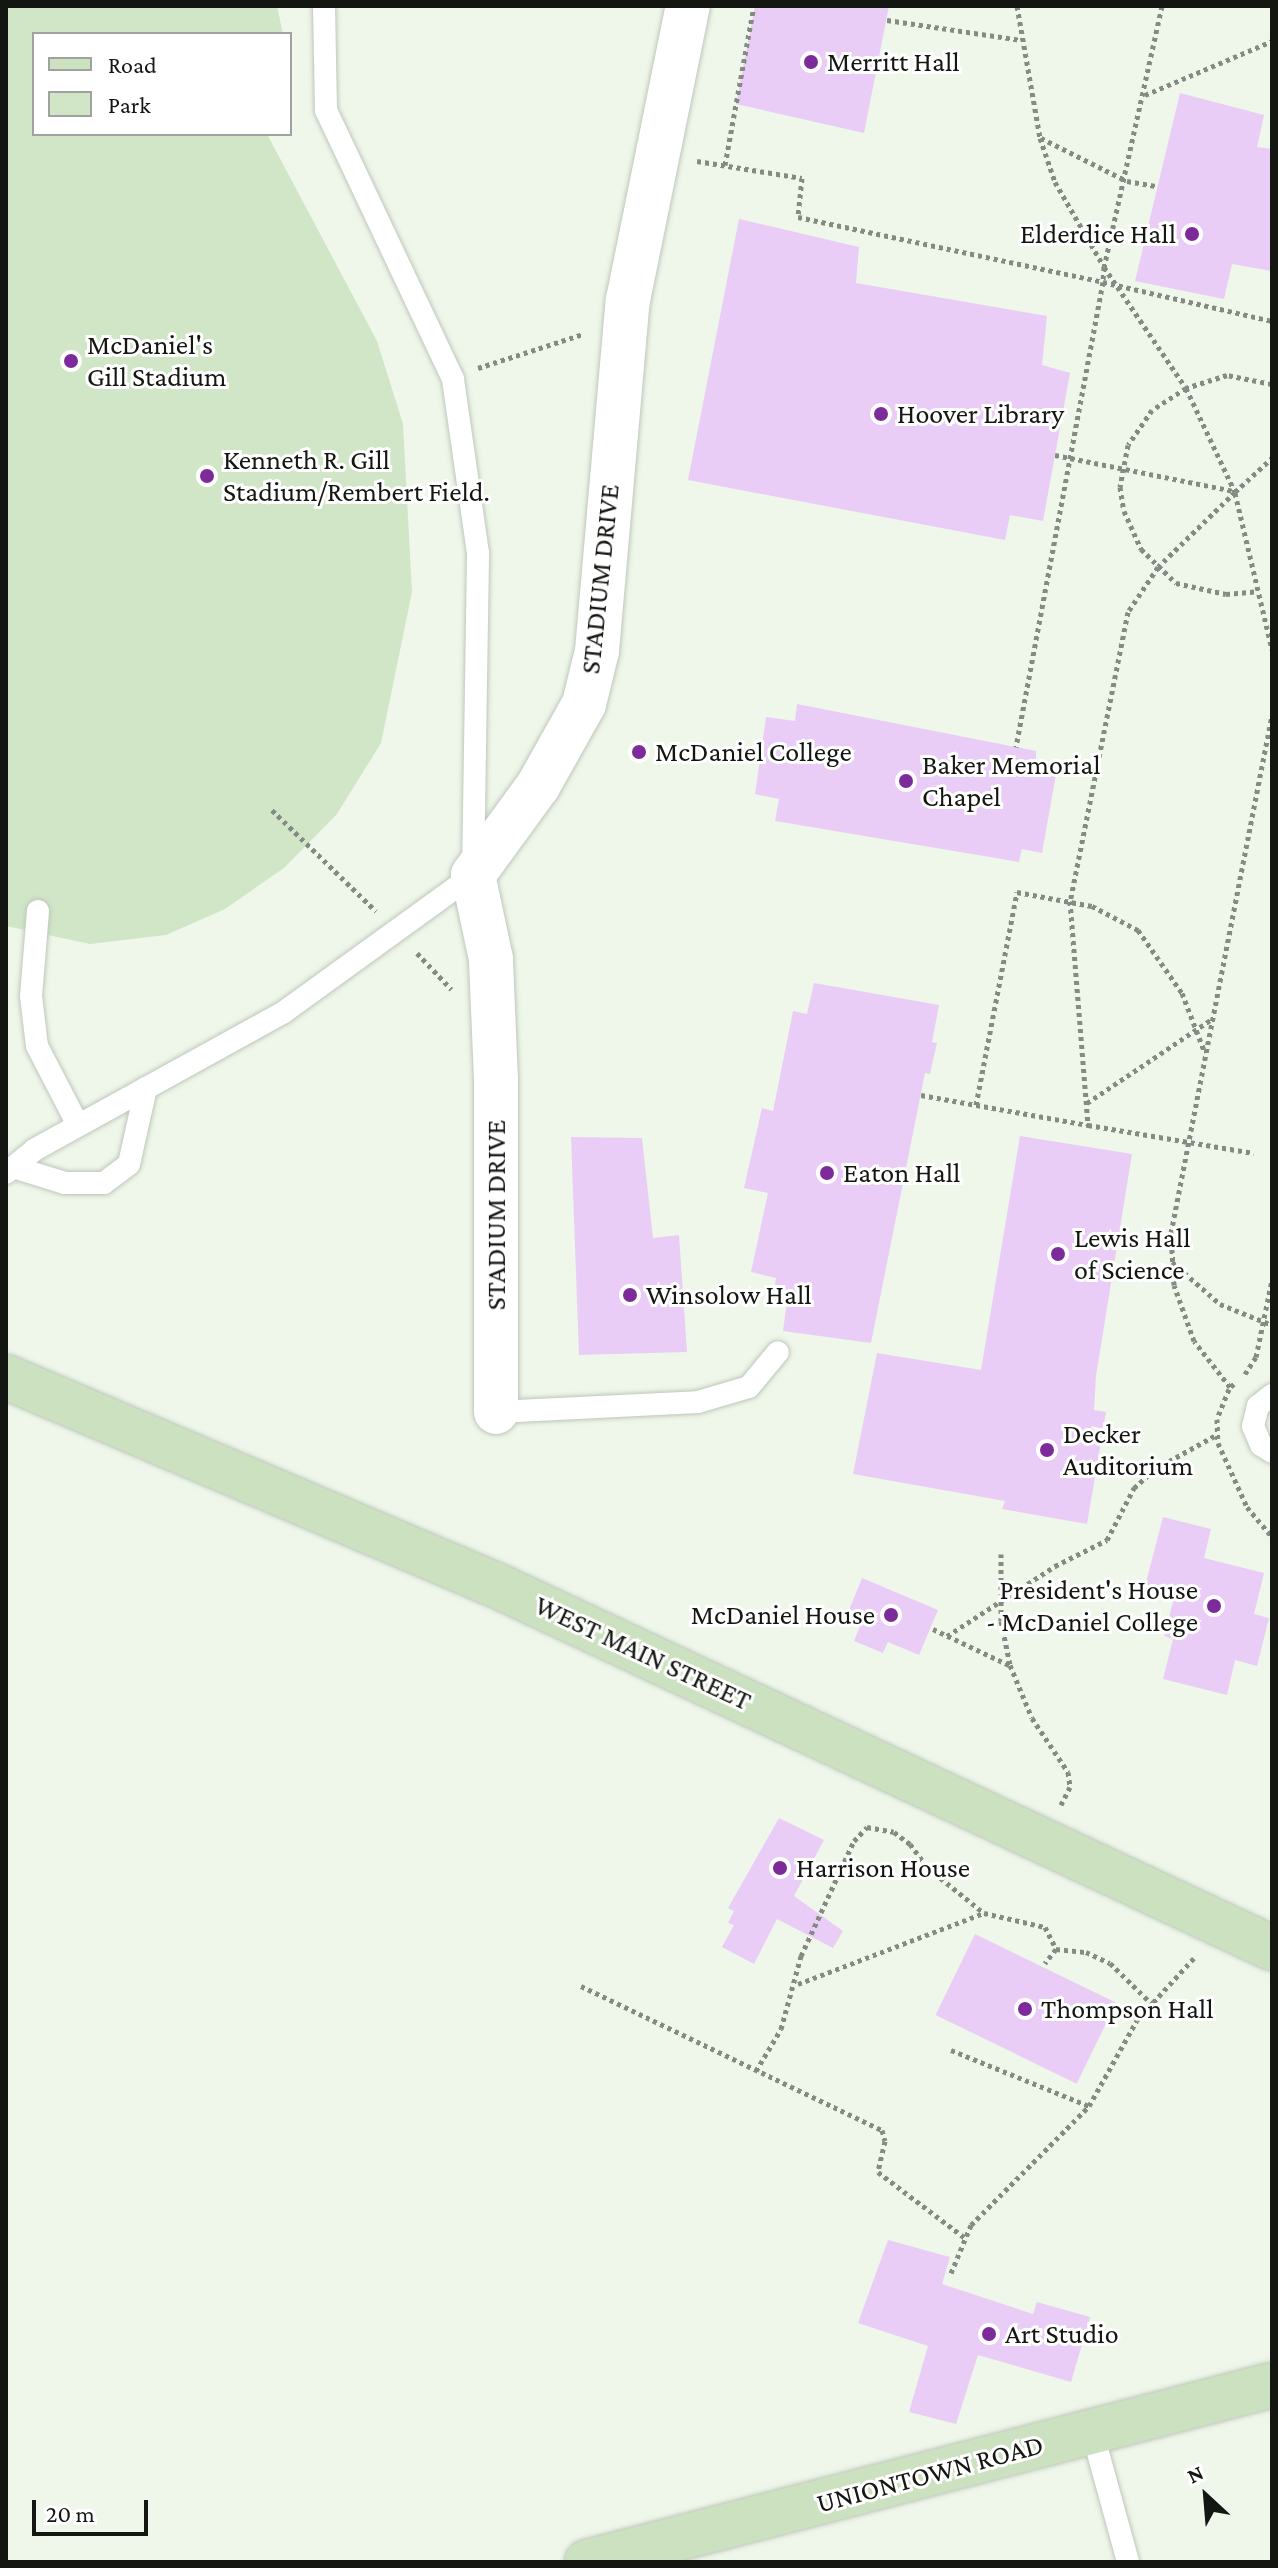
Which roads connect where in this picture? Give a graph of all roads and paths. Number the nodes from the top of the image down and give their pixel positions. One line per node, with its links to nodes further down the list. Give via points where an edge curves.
1 (324, 6): 33 (lane, via 326,110 453,379 478,553)
2 (688, 6): 11 (street, STADIUM DRIVE)
3 (754, 6): 12 (path)
4 (1017, 6): 7 (path)
5 (1162, 6): 9 (path)
6 (887, 20): 7 (path)
7 (1021, 40): 10 (path)
8 (1272, 41): 9 (path)
9 (1145, 95): 13 (path)
10 (1040, 138): 13 (path); 15 (path, via 1055,182)
11 (657, 154): 12 (path); 33 (street, STADIUM DRIVE, via 628,300 597,651 584,704 538,786)
12 (725, 165): 16 (path, via 802,178 798,217)
13 (1127, 181): 14 (path); 15 (path)
14 (1156, 186)
15 (1104, 267): 16 (path); 17 (path)
16 (1103, 282): 17 (path); 24 (path)
17 (1117, 285): 18 (path); 22 (path)
18 (1272, 321)
19 (595, 330): 20 (path)
20 (466, 372)
21 (1272, 384): 22 (path, via 1227,375)
22 (1186, 388): 26 (path, via 1145,419); 27 (path)
23 (1055, 455): 24 (path)
24 (1069, 457): 26 (path); 32 (path)
25 (1272, 458): 27 (path)
26 (1121, 468): 27 (path); 28 (path, via 1131,532)
27 (1235, 492): 28 (path); 29 (path)
28 (1158, 567): 29 (path, via 1176,583 1198,590); 34 (path, via 1128,612)
29 (1258, 591): 30 (path)
30 (1272, 650)
31 (1272, 715): 36 (path)
32 (1016, 747)
33 (473, 875): 39 (lane, via 284,1012); 55 (street, STADIUM DRIVE, via 491,959)
34 (1070, 901): 37 (path, via 1117,916 1138,930 1168,968); 41 (path); 42 (path, via 1017,892)
35 (38, 911): 43 (lane, via 31,996 37,1046)
36 (1212, 1018): 37 (path); 38 (path)
37 (1197, 1029): 38 (path); 41 (path)
38 (1205, 1054): 45 (path)
39 (146, 1088): 43 (lane); 47 (lane, via 129,1164 104,1183 65,1183)
40 (921, 1095): 42 (path)
41 (1086, 1103): 44 (path)
42 (976, 1105): 44 (path)
43 (78, 1125): 47 (lane)
44 (1088, 1125): 45 (path)
45 (1187, 1142): 46 (path); 48 (path, via 1174,1202)
46 (1254, 1153)
47 (10, 1170)
48 (1171, 1262): 50 (path, via 1220,1304); 50 (path, via 1194,1341 1230,1387 1256,1357)
49 (1272, 1280): 50 (path)
50 (1264, 1323): 51 (path)
51 (1272, 1325)
52 (778, 1352): 55 (lane, via 749,1387 698,1402)
53 (6, 1377): 66 (street, WEST MAIN STREET, via 498,1586)
54 (1272, 1395): 57 (lane, via 1258,1406 1253,1426 1261,1445)
55 (496, 1412)
56 (1216, 1435): 59 (path, via 1155,1469 1134,1488 1107,1540)
57 (1272, 1452)
58 (1001, 1554): 59 (path)
59 (1000, 1601): 61 (path); 62 (path)
60 (933, 1629): 61 (path)
61 (947, 1636): 62 (path)
62 (1010, 1665): 63 (path, via 1032,1718 1068,1772 1070,1787)
63 (1061, 1806)
64 (984, 1913): 67 (path, via 1045,1927); 69 (path); 69 (path, via 928,1868 894,1832 867,1827 854,1841 801,1956)
65 (1200, 1947): 71 (path, via 1186,1971)
66 (1272, 1948)
67 (1056, 1949): 68 (path); 71 (path, via 1086,1952 1110,1963)
68 (1045, 1963)
69 (797, 1985): 73 (path, via 781,2029)
70 (581, 1986): 73 (path)
71 (1153, 2004): 74 (path, via 1137,2020)
72 (951, 2050): 74 (path)
73 (756, 2071): 75 (path, via 882,2130 885,2141 878,2172)
74 (1089, 2106): 75 (path)
75 (964, 2237): 76 (path)
76 (951, 2273)
77 (1272, 2385): 78 (street, UNIONTOWN ROAD)
78 (1092, 2431): 79 (street, UNIONTOWN ROAD); 80 (lane)
79 (587, 2562)
80 (1128, 2562)

